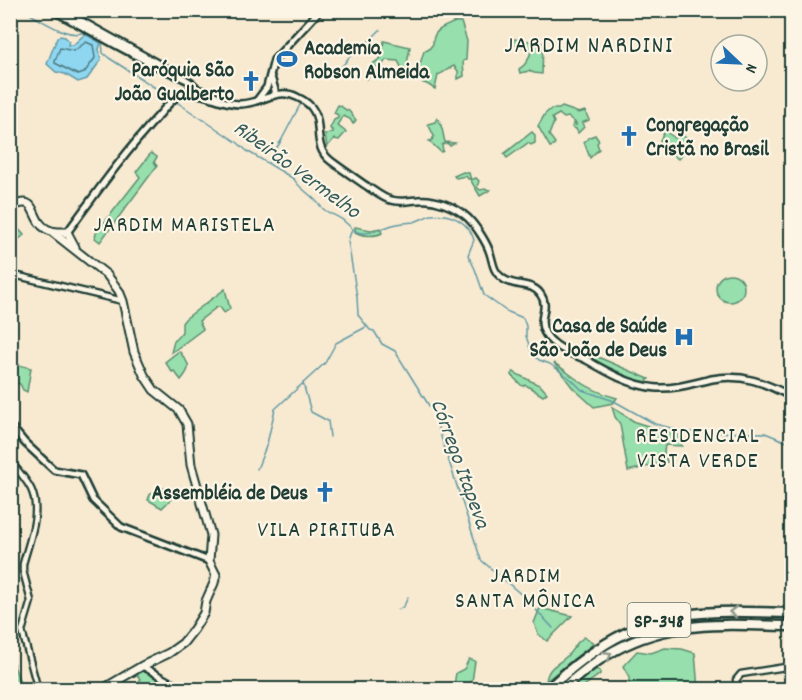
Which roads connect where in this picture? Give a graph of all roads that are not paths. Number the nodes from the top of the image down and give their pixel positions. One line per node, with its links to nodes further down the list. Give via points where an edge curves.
1 (51, 10): 4 (main road)
2 (62, 10): 4 (main road)
3 (320, 10): 5 (main road, via 274,60)
4 (175, 75): 8 (main road)
5 (270, 75): 6 (main road); 7 (main road)
6 (267, 87): 7 (main road); 11 (main road)
7 (274, 87): 9 (main road); 10 (main road)
8 (195, 90): 12 (main road); 12 (main road); 14 (main road, via 175,98 147,128)
9 (284, 93): 10 (main road); 17 (main road, via 301,98 313,109 324,155 382,196 400,202 433,200 466,216 501,277 540,292 545,303 542,324 549,339 624,379 668,386 718,375 742,375)
10 (275, 94): 11 (main road)
11 (261, 97): 12 (main road, via 247,104)
12 (231, 103)
13 (10, 207): 14 (main road, via 29,204 40,224)
14 (64, 237): 16 (main road, via 110,278)
15 (10, 274): 16 (street)
16 (123, 301): 20 (main road, via 134,352 144,375 153,390 179,410 187,424 191,465 211,535)
17 (792, 395)
18 (10, 424): 20 (main road, via 54,470 81,476 93,500 121,527)
19 (10, 461): 25 (street, via 30,488 35,503 23,564 31,601 22,632)
20 (209, 561): 24 (main road, via 216,579 203,615 183,643)
21 (792, 613): 29 (highway, SP-348, one-way to 29, via 719,612 659,620 613,638)
22 (792, 627): 30 (highway, SP-348, one-way to 22, via 604,656 662,631 704,625)
23 (792, 666): 31 (street, via 741,674 736,680)
24 (143, 667): 26 (main road); 27 (main road); 28 (street)
25 (38, 690)
26 (95, 690)
27 (101, 690)
28 (189, 690)
29 (548, 690)
30 (561, 690)
31 (737, 690)

